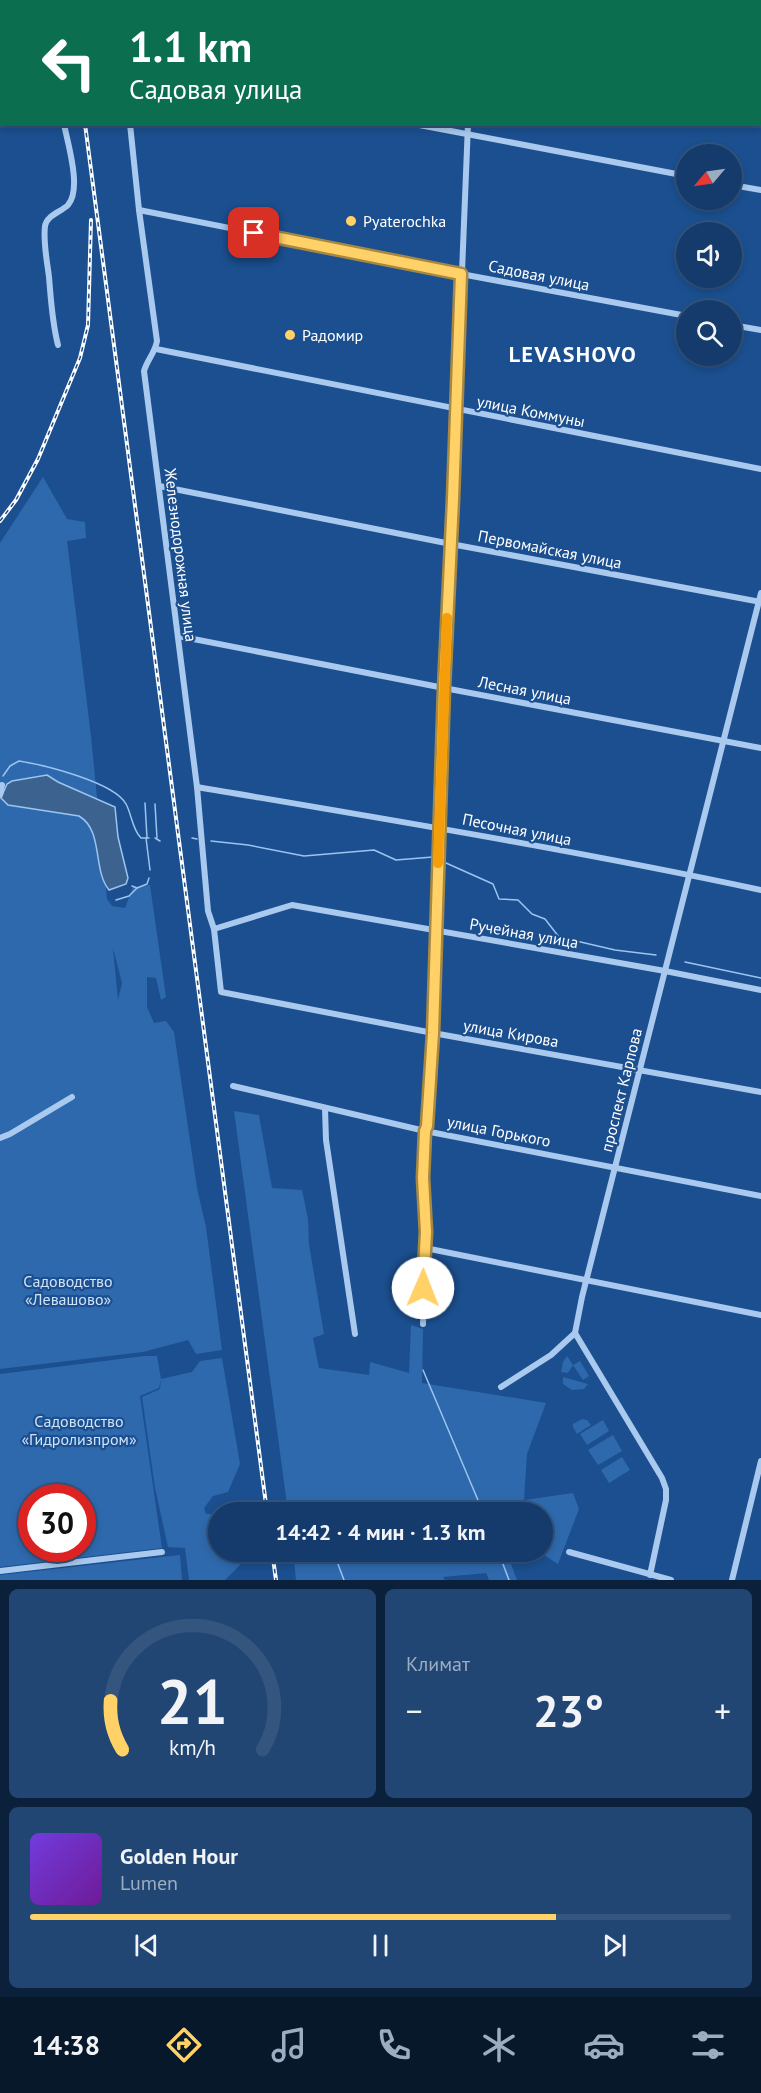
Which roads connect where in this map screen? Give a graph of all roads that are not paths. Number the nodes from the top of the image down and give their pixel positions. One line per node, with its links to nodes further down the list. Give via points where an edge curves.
1 (64, 126): 14 (street, via 74,194 45,224 52,323)
2 (130, 126): 9 (street, Железнодорожная улица)
3 (424, 126): 5 (street)
4 (468, 126): 5 (street)
5 (468, 135): 6 (street); 10 (street)
6 (676, 175)
7 (742, 187): 8 (street)
8 (761, 190)
9 (139, 210): 10 (street, Садовая улица); 15 (street, Железнодорожная улица)
10 (461, 274): 11 (street, Садовая улица); 16 (street)
11 (676, 314)
12 (742, 326): 13 (street)
13 (761, 330)
14 (58, 345)
15 (156, 349): 16 (street, улица Коммуны); 18 (street, Железнодорожная улица, via 144,371)
16 (457, 410): 17 (street, улица Коммуны); 19 (street)
17 (761, 469)
18 (159, 486): 19 (street, Первомайская улица); 22 (street, Железнодорожная улица)
19 (451, 544): 21 (street, Первомайская улица); 23 (street)
20 (761, 593): 21 (street, проспект Карпова)
21 (760, 602): 24 (street, проспект Карпова)
22 (178, 636): 23 (street, Лесная улица); 27 (street, Железнодорожная улица)
23 (444, 688): 24 (street, Лесная улица); 29 (street)
24 (725, 741): 25 (street, Лесная улица); 30 (street, проспект Карпова)
25 (761, 748)
26 (2, 785): 28 (street)
27 (197, 787): 29 (street, Песочная улица); 32 (street, Железнодорожная улица, via 208,911)
28 (0, 795)
29 (440, 828): 30 (street, Песочная улица); 33 (street)
30 (690, 875): 31 (street, Песочная улица); 34 (street, проспект Карпова)
31 (761, 890)
32 (214, 929): 33 (street, Ручейная улица, via 292,905); 36 (street, Железнодорожная улица)
33 (435, 931): 34 (street, Ручейная улица); 37 (street)
34 (665, 971): 35 (street, Ручейная улица); 38 (street, проспект Карпова)
35 (761, 990)
36 (221, 992): 37 (street, улица Кирова)
37 (433, 1033): 38 (street, улица Кирова); 43 (street)
38 (640, 1071): 40 (street, улица Кирова); 45 (street, проспект Карпова)
39 (233, 1086): 42 (street, улица Горького)
40 (761, 1092)
41 (72, 1097): 44 (street)
42 (325, 1109): 43 (street, улица Горького); 52 (street, via 326,1140)
43 (425, 1131): 45 (street, улица Горького); 47 (street)
44 (0, 1138)
45 (615, 1167): 46 (street, улица Горького); 48 (street, проспект Карпова)
46 (761, 1196)
47 (425, 1248): 48 (street); 50 (street)
48 (586, 1280): 49 (street); 51 (street, проспект Карпова)
49 (761, 1315)
50 (423, 1324)
51 (575, 1333): 53 (street, via 550,1355); 58 (street, via 666,1489)
52 (355, 1334)
53 (501, 1387)
54 (761, 1461): 60 (street)
55 (162, 1552): 57 (street)
56 (569, 1552): 58 (street)
57 (0, 1571)
58 (650, 1575): 59 (street)
59 (671, 1580)
60 (732, 1580)

